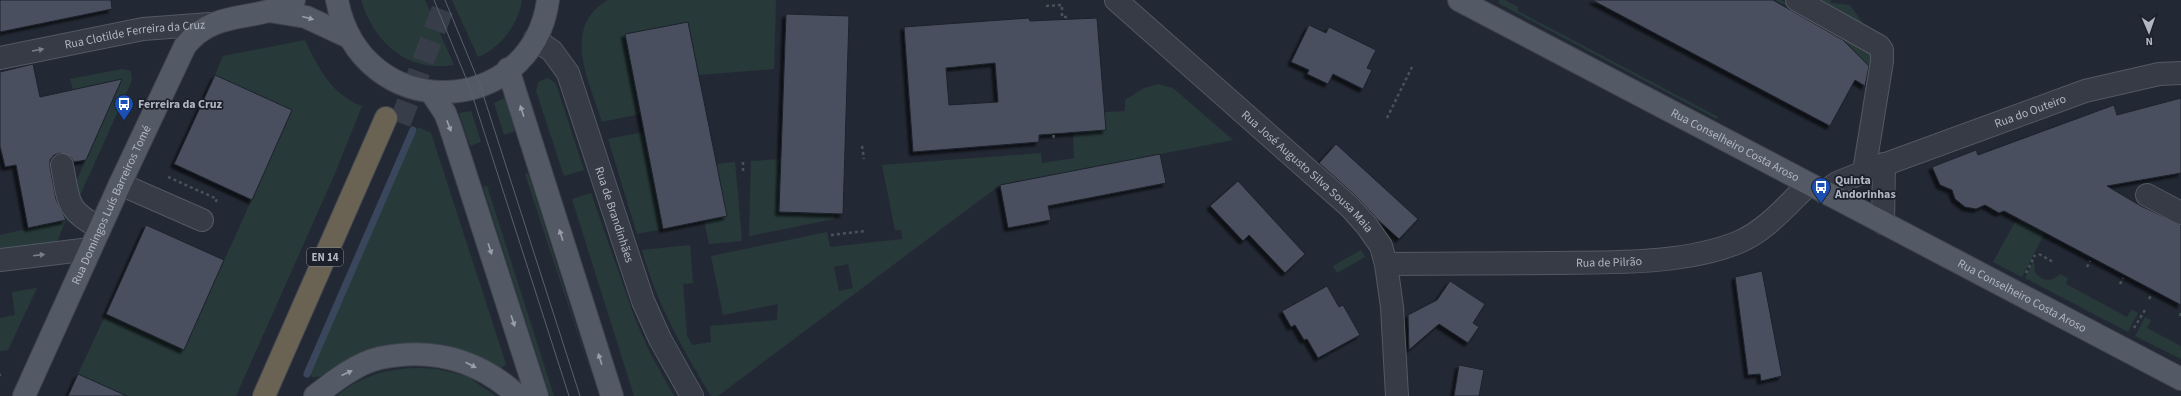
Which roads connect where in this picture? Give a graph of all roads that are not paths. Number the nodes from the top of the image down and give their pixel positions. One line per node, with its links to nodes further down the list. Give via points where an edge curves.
1 (294, 0): 7 (main road, Rua Clotilde Ferreira da Cruz)
2 (337, 0): 9 (main road, via 343,26)
3 (548, 0): 10 (main road, via 545,17)
4 (1116, 0): 27 (street, Rua José Augusto Silva Sousa Maia, via 1350,206 1381,246)
5 (1459, 0): 19 (main road, Rua Conselheiro Costa Aroso)
6 (1798, 0): 17 (street, via 1880,46 1882,50)
7 (269, 11): 8 (main road, Rua Clotilde Ferreira da Cruz); 9 (main road, Rua Clotilde Ferreira da Cruz, one-way to 9, via 306,17)
8 (210, 24): 11 (street, Rua Clotilde Ferreira da Cruz, one-way to 8, via 143,28); 18 (main road, Rua Domingos Luís Barreiros Tomé, via 191,38 178,58)
9 (349, 37): 14 (main road, via 373,67 400,84)
10 (535, 39): 12 (main road, via 522,57); 36 (street, Rua de Brandinhães, via 552,51 568,73 643,301 660,339)
11 (0, 58)
12 (508, 69): 14 (main road, via 495,78 470,88); 35 (main road, one-way to 12)
13 (2181, 73): 15 (street, Rua do Outeiro, via 2159,74 2085,91)
14 (430, 92): 34 (main road, one-way to 34, via 445,113 450,126)
15 (1884, 164): 17 (street, Rua do Outeiro); 23 (street)
16 (62, 165): 24 (street, via 72,207 81,219)
17 (1864, 172): 19 (street, Rua do Outeiro)
18 (122, 178): 22 (street); 24 (main road, Rua Domingos Luís Barreiros Tomé)
19 (1816, 188): 23 (main road, Rua Conselheiro Costa Aroso); 27 (street, Rua de Pilrão, via 1740,242 1703,253 1629,262)
20 (2147, 195): 21 (street)
21 (2181, 213)
22 (205, 214)
23 (1883, 223): 28 (main road, Rua Conselheiro Costa Aroso)
24 (100, 228): 25 (main road, Rua Domingos Luís Barreiros Tomé)
25 (90, 249): 26 (street, one-way to 25); 29 (main road, Rua Domingos Luís Barreiros Tomé)
26 (0, 260)
27 (1386, 264): 37 (street, Rua José Augusto Silva Sousa Maia, via 1392,307)
28 (2181, 378)
29 (24, 396)
30 (264, 396): 31 (highway, EN 14, via 393,120)
31 (279, 396)
32 (315, 396): 33 (main road, one-way to 33, via 340,376 379,358 422,353 461,360 501,380)
33 (518, 396)
34 (537, 396)
35 (612, 396)
36 (692, 396)
37 (1397, 396)

